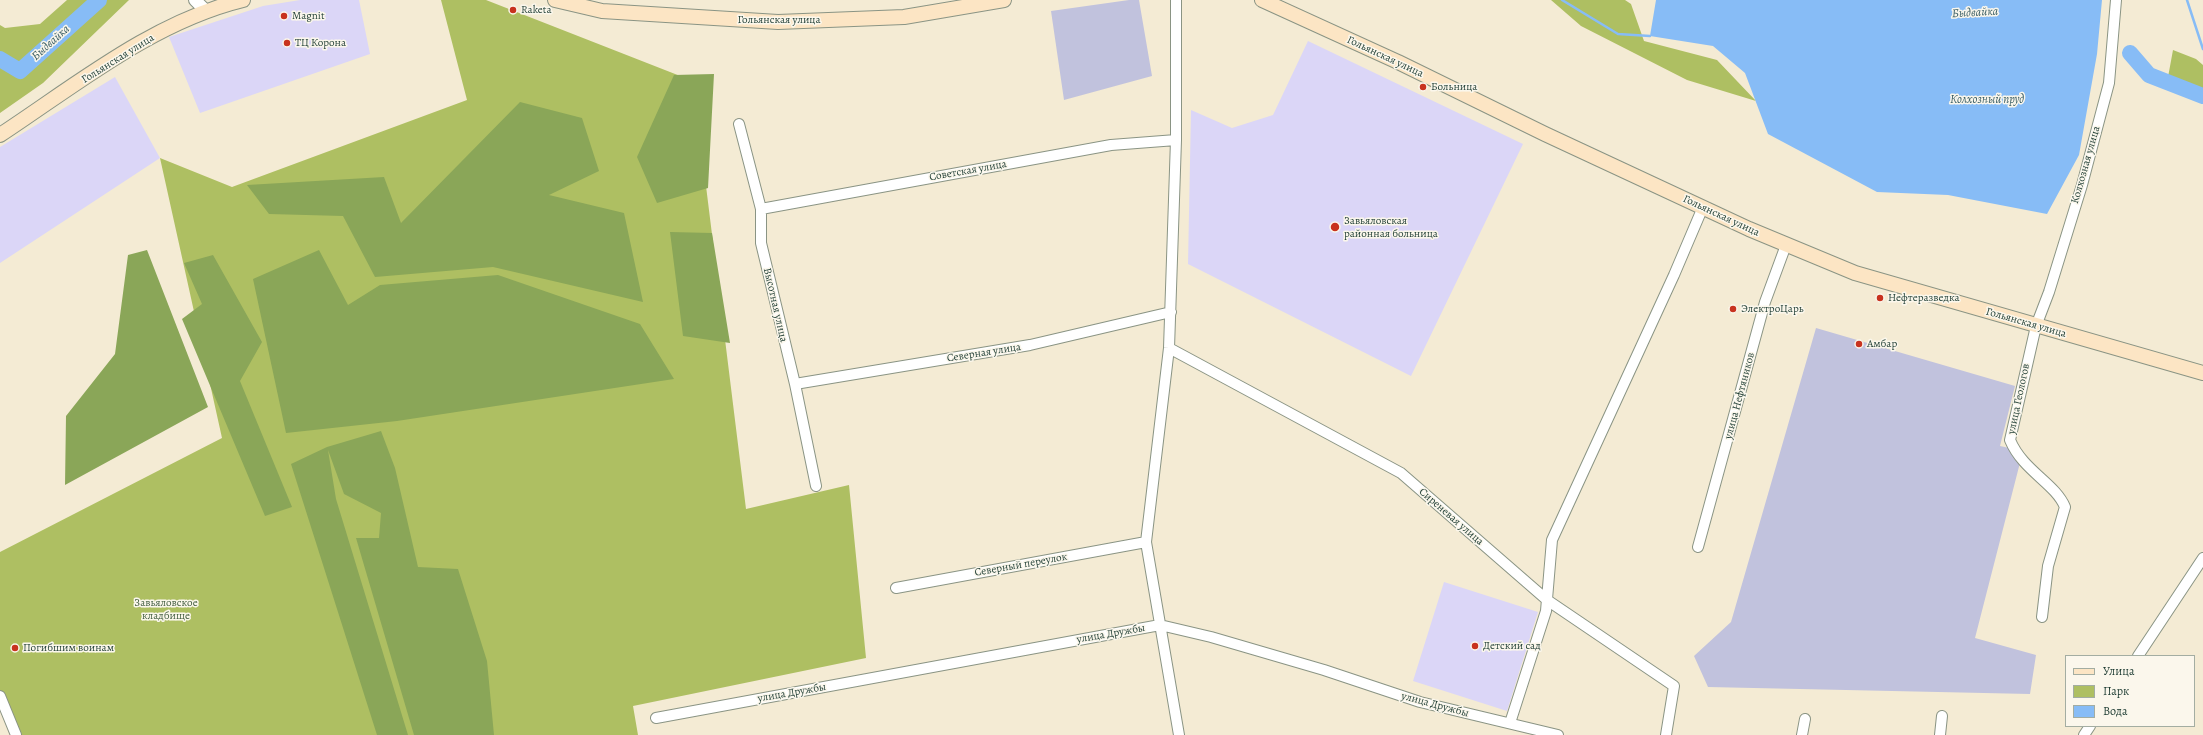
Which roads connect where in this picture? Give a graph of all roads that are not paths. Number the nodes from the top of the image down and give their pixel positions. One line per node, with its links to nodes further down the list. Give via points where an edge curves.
1 (195, 0): 8 (street)
2 (243, 0): 8 (main road, Гольянская улица)
3 (555, 0): 4 (main road, Гольянская улица, via 602,11 778,22 904,17)
4 (1004, 0)
5 (1176, 0): 11 (street)
6 (1262, 0): 12 (main road, Гольянская улица)
7 (2116, 0): 16 (street, Колхозная улица, via 2109,83 2082,185)
8 (205, 10): 10 (main road, Гольянская улица, via 129,51)
9 (739, 124): 13 (street, Высотная улица)
10 (0, 135)
11 (1176, 140): 13 (street, Советская улица, via 1111,145); 15 (street)
12 (1703, 207): 14 (main road, Гольянская улица); 25 (street, via 1552,540)
13 (761, 209): 19 (street, Высотная улица, via 761,243)
14 (1786, 245): 16 (main road, Гольянская улица, via 1887,283); 22 (street, улица Нефтяников, via 1765,302)
15 (1171, 312): 17 (street); 19 (street, Северная улица, via 1030,345)
16 (2036, 326): 18 (main road, Гольянская улица); 26 (street, улица Геологов, via 2010,440 2016,454 2056,494 2065,507 2048,566)
17 (1169, 348): 21 (street); 25 (street, Сиреневая улица, via 1400,473)
18 (2203, 373)
19 (795, 384): 20 (street, Высотная улица)
20 (816, 486)
21 (1146, 542): 24 (street, Северный переулок); 27 (street)
22 (1698, 547)
23 (2203, 558): 28 (street)
24 (896, 588)
25 (1547, 600): 33 (street, via 1546,611); 37 (street, Сиреневая улица, via 1674,686)
26 (2042, 617)
27 (1160, 625): 31 (street, улица Дружбы); 33 (street, улица Дружбы, via 1241,646 1420,702); 35 (street)
28 (2139, 655)
29 (0, 696): 34 (street)
30 (1942, 716): 39 (street)
31 (656, 718)
32 (1805, 719): 38 (street)
33 (1510, 723): 36 (street, улица Дружбы)
34 (16, 735)
35 (1179, 735)
36 (1558, 735)
37 (1666, 735)
38 (1802, 735)
39 (1940, 735)

